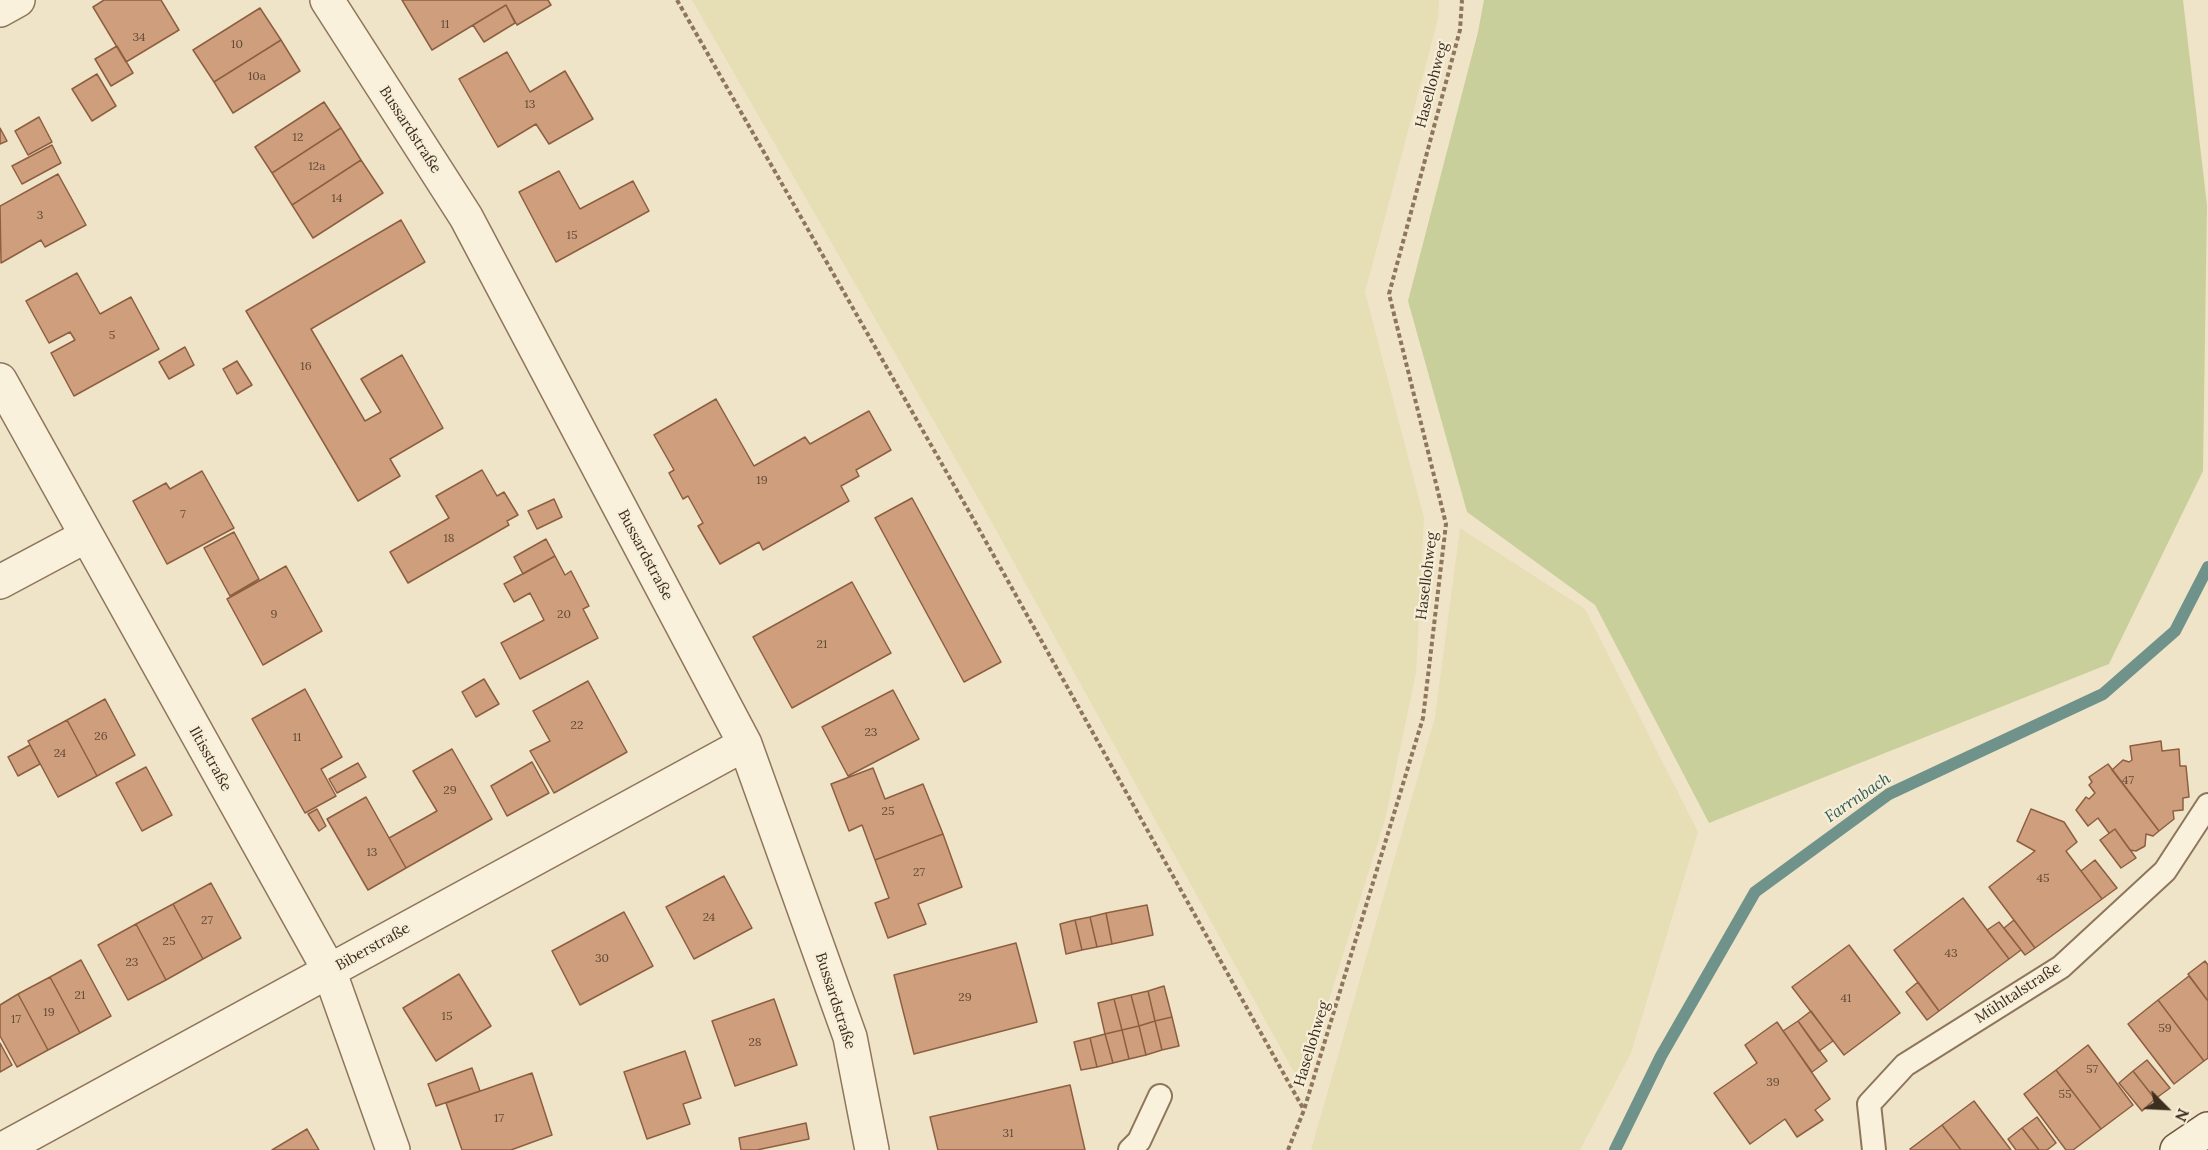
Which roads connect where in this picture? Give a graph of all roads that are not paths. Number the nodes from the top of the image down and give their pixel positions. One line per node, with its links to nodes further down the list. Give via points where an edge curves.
1 (18, 0): 3 (street)
2 (327, 0): 7 (street, Bussardstraße, via 466,217)
3 (0, 10)
4 (0, 380): 5 (street, Iltisstraße)
5 (86, 536): 6 (street); 9 (street, Iltisstraße)
6 (0, 582)
7 (745, 744): 9 (street, Biberstraße); 14 (street, Bussardstraße, via 850,1037)
8 (2208, 805): 16 (lane, Mühltalstraße, via 2165,871 2061,967 1905,1065 1869,1104)
9 (329, 970): 12 (street, Biberstraße); 13 (street, Iltisstraße)
10 (1160, 1096): 15 (lane, via 1139,1141)
11 (2208, 1129): 17 (street)
12 (1, 1150)
13 (393, 1150)
14 (872, 1150)
15 (1130, 1150)
16 (1874, 1150)
17 (2177, 1150)

